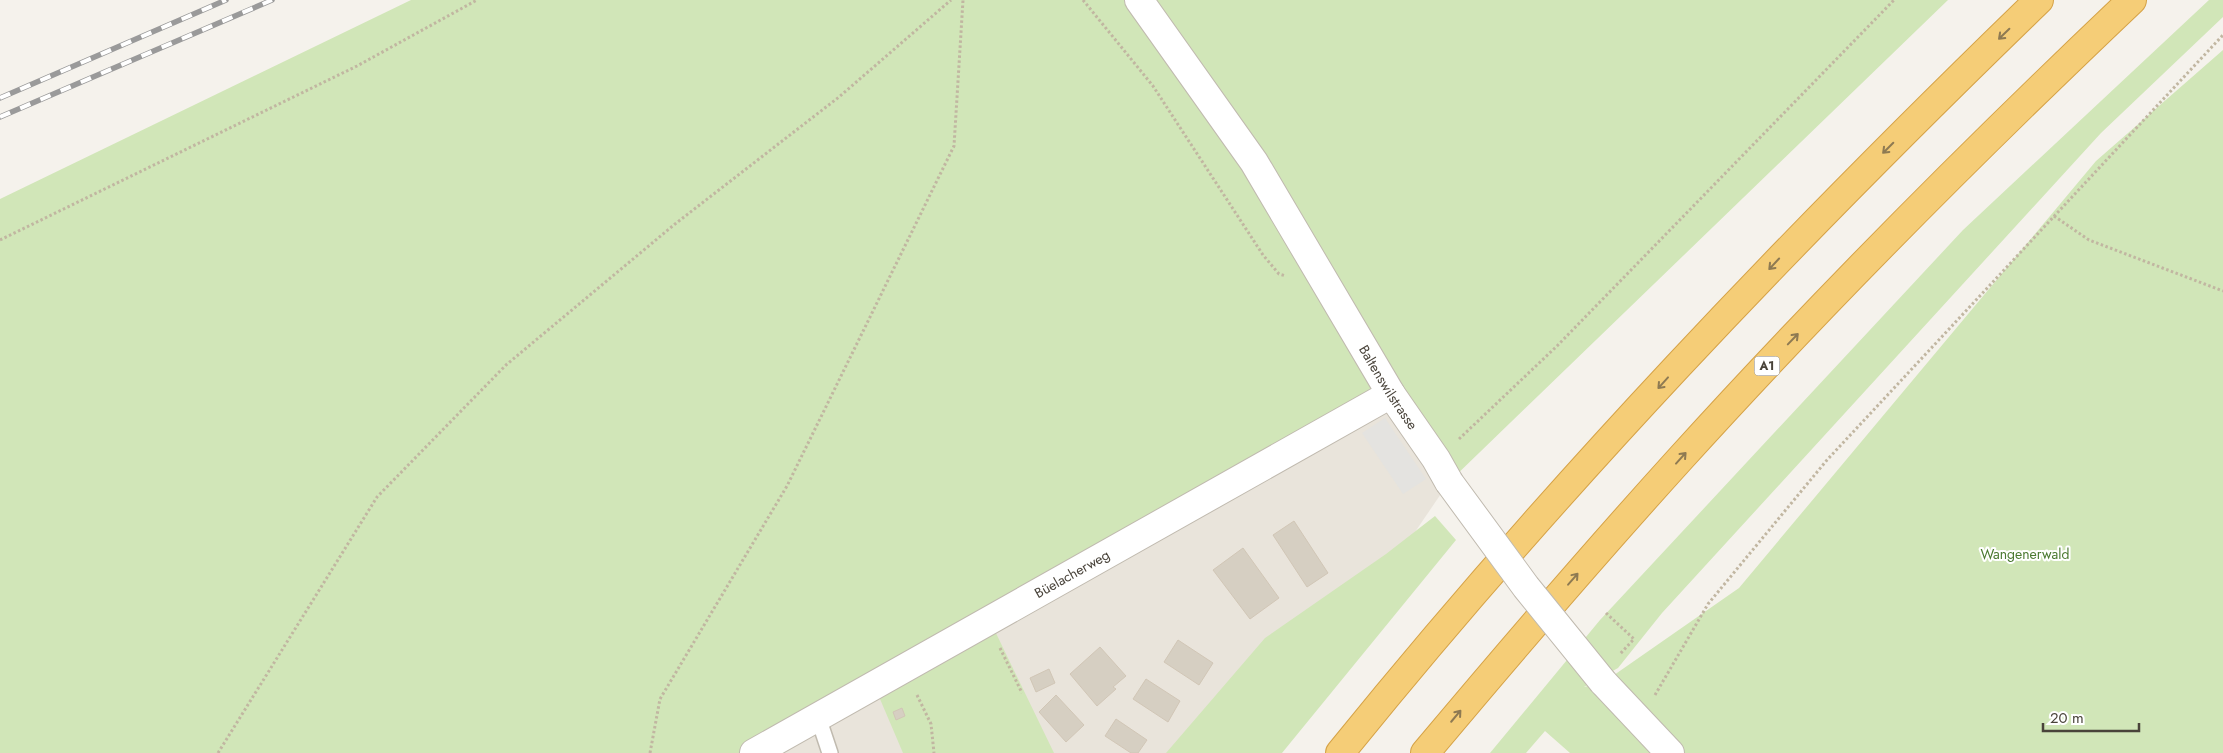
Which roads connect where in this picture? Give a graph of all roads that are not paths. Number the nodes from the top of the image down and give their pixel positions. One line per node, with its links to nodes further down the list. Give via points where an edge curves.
1 (1139, 0): 4 (street, Baltenswilstrasse, via 1254,162)
2 (2039, 0): 8 (highway, one-way to 8, via 1826,210 1692,352 1496,569)
3 (2132, 0): 9 (highway, A1, one-way to 3, via 1608,539 1739,395 1982,145)
4 (1391, 394): 5 (street, Büelacherweg); 10 (street, Baltenswilstrasse, bridge, via 1526,587 1604,682)
5 (818, 718): 6 (street, Büelacherweg); 7 (lane)
6 (754, 753)
7 (830, 753)
8 (1340, 753)
9 (1425, 753)
10 (1670, 753)

